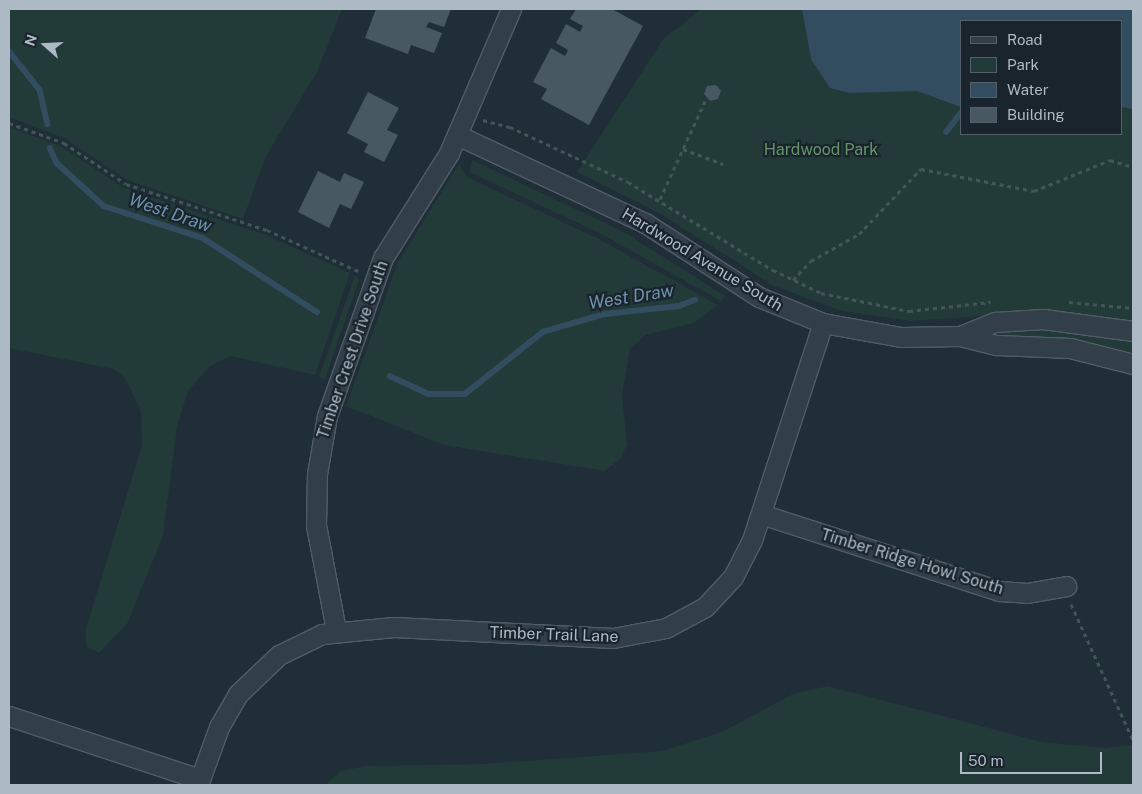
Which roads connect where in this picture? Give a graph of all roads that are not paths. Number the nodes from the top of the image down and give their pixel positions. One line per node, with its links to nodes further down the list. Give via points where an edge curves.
1 (511, 9): 2 (street, Timber Crest Drive South)
2 (457, 135): 3 (street, Hardwood Avenue South, via 645,223 760,297); 9 (street, Timber Crest Drive South, via 391,243 375,278 328,416 317,474 316,525)
3 (823, 323): 5 (street, Hardwood Avenue South, via 901,337); 7 (street, Timber Trail Lane)
4 (1133, 330): 5 (street, Hardwood Avenue South, via 1043,319 995,322)
5 (960, 336): 6 (street, Hardwood Avenue South, via 997,345 1070,348)
6 (1133, 364)
7 (761, 514): 8 (street, Timber Ridge Howl South, via 1000,591 1027,593); 9 (street, Timber Trail Lane, via 742,561 722,590 691,616 646,634 598,638 394,627)
8 (1066, 586)
9 (336, 630): 11 (street, Timber Trail Lane, via 286,650 249,681 223,718)
10 (9, 716): 11 (street)
11 (199, 782)

